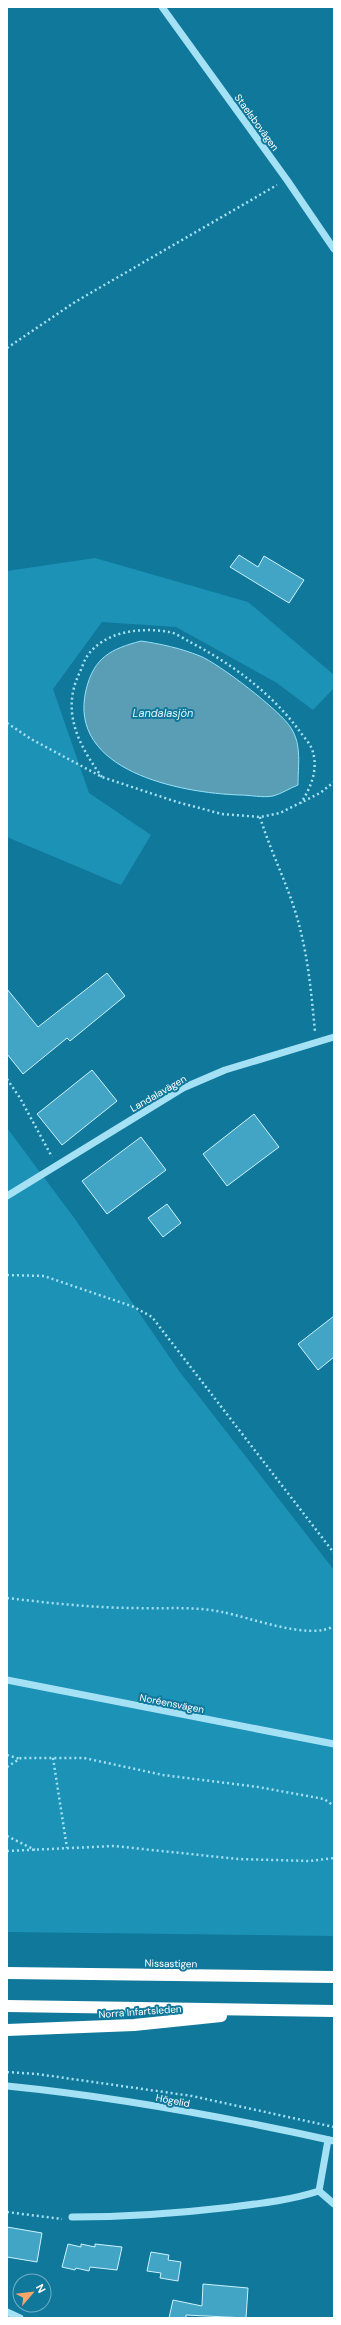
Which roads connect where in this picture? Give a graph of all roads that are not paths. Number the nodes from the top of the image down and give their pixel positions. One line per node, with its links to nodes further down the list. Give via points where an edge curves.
1 (162, 7): 2 (street, Staelsbovägen)
2 (334, 249)
3 (334, 1037): 4 (street, Landalavägen, via 225,1070 183,1088)
4 (7, 1196)
5 (7, 1680): 6 (street, Noréensvägen)
6 (334, 1744)
7 (7, 1973): 8 (highway, Nissastigen)
8 (334, 1977)
9 (7, 2006): 10 (highway)
10 (274, 2010): 11 (highway); 12 (highway, Norra Infartsleden, via 134,2025)
11 (334, 2011)
12 (7, 2030)
13 (7, 2086): 14 (street, Högelid, via 124,2101)
14 (331, 2141): 15 (street)
15 (319, 2191): 16 (street); 17 (street, via 269,2203 197,2211 139,2217)
16 (334, 2204)
17 (72, 2217)
18 (7, 2312): 19 (street)
19 (20, 2318)

